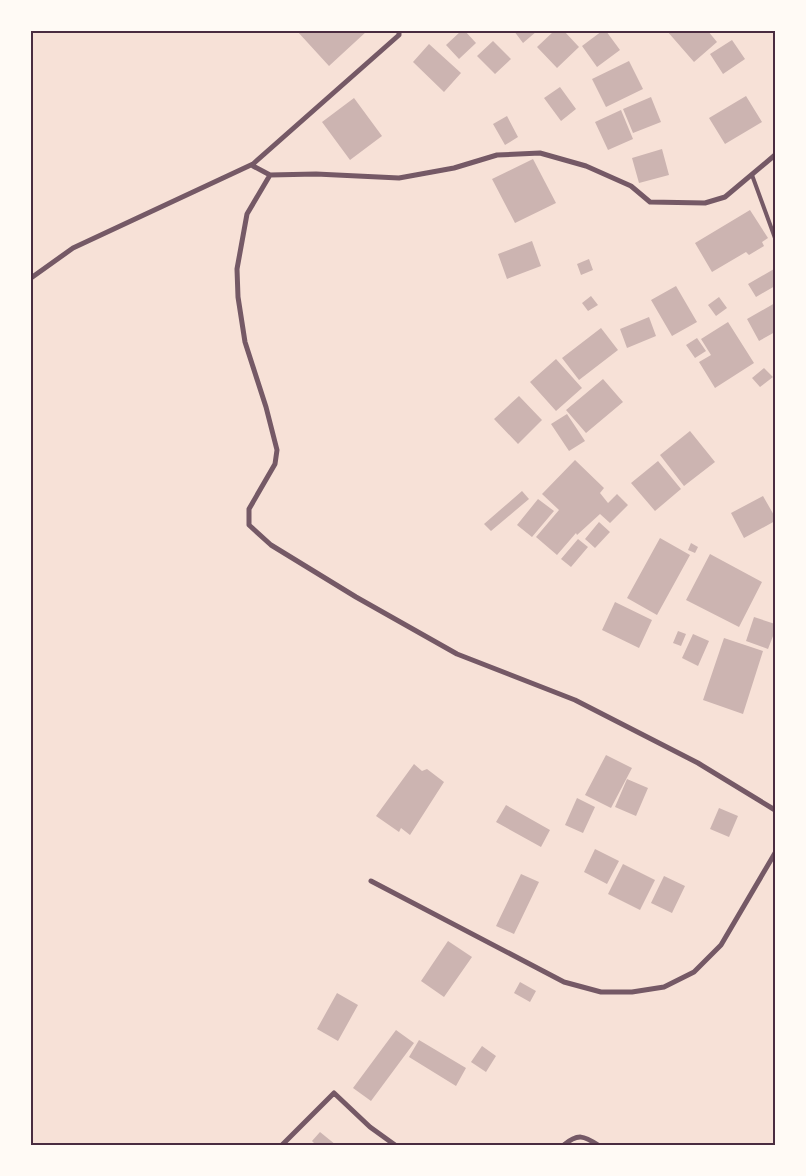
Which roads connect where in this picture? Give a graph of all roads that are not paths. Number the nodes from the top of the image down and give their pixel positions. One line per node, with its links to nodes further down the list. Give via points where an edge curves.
1 (399, 31): 3 (street, via 399,35)
2 (775, 155): 5 (street)
3 (253, 164): 4 (street); 7 (street, via 73,248)
4 (270, 175): 5 (street, via 399,178 454,168 497,155 540,153 586,166 631,186 650,202 705,203 724,197); 8 (street, via 247,214 237,269 245,342 278,450 275,464 249,509 249,525 271,545 457,654 575,700 698,763)
5 (752, 175): 6 (lane)
6 (775, 238)
7 (31, 278)
8 (775, 810)
9 (775, 852): 10 (street, via 722,945 694,972 664,987 632,992 601,992 564,982)
10 (372, 881)
11 (282, 1145): 12 (street, via 334,1093 370,1127)
12 (395, 1145)
13 (564, 1145): 14 (street, via 571,1139 586,1137)
14 (598, 1145)

